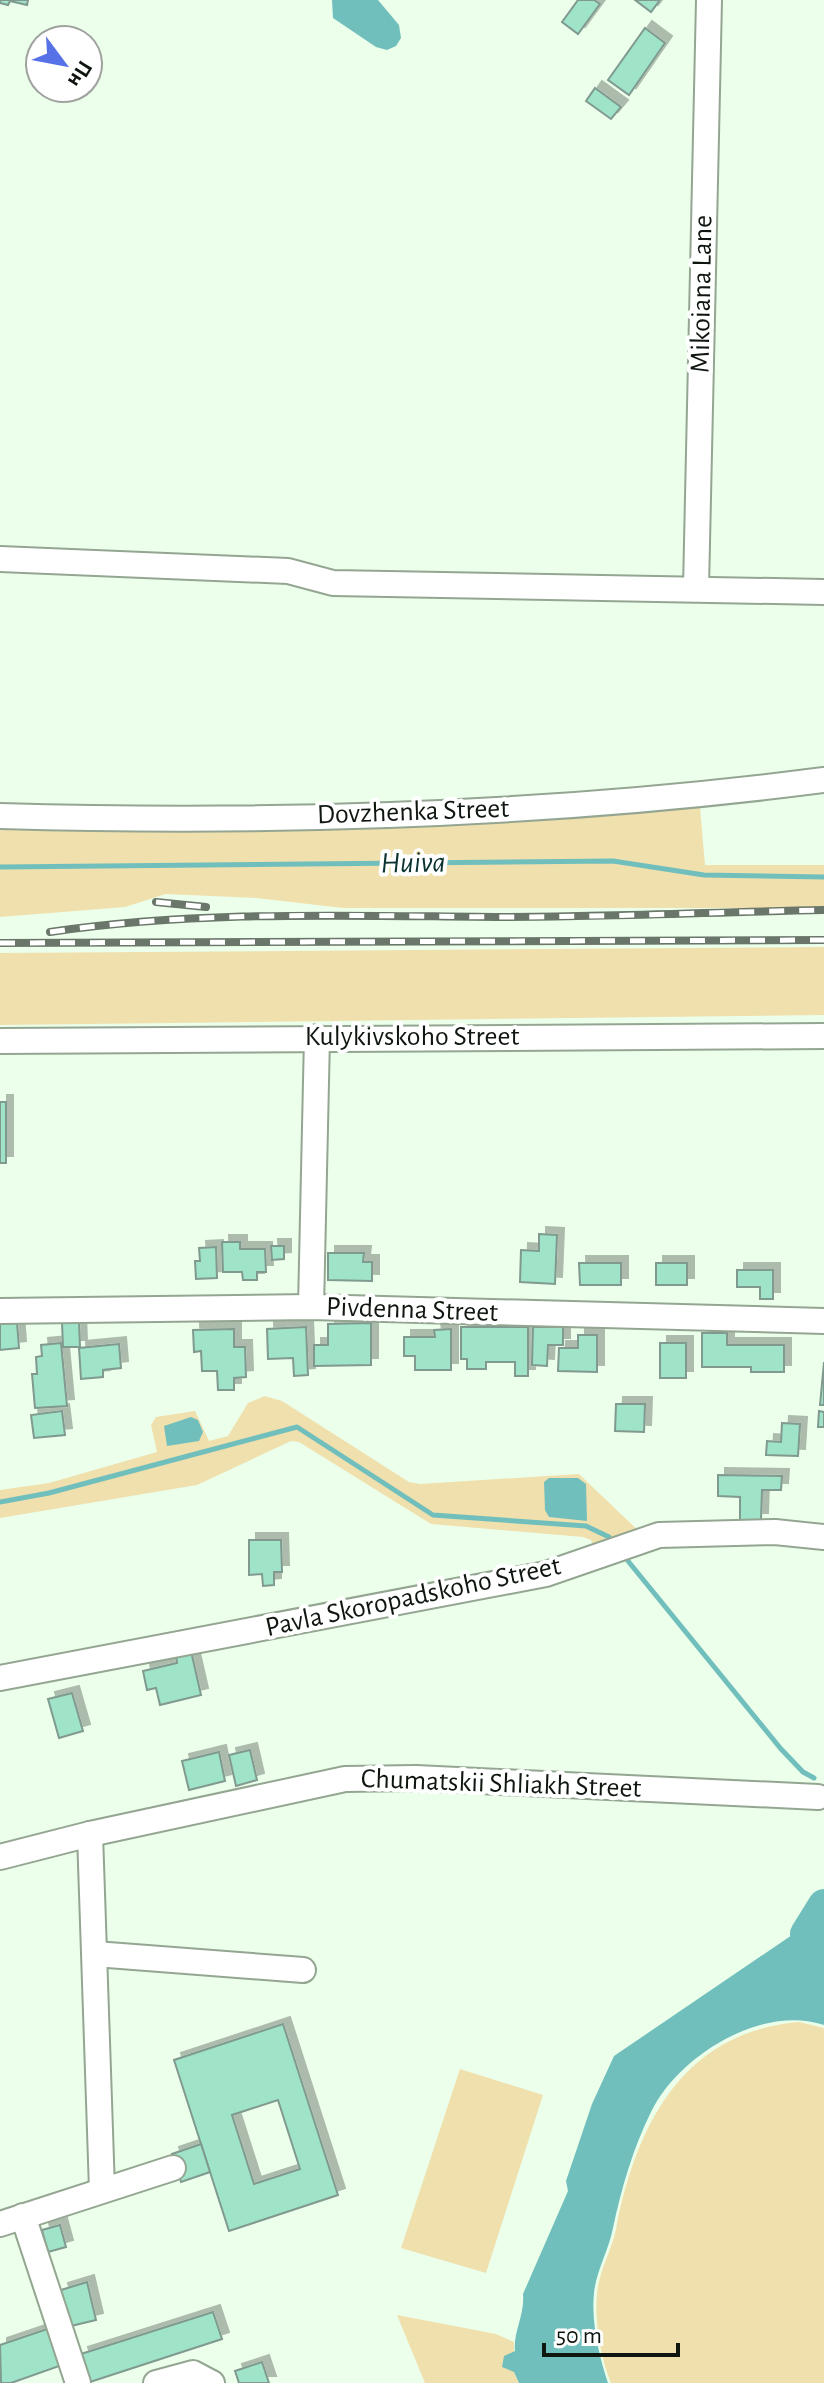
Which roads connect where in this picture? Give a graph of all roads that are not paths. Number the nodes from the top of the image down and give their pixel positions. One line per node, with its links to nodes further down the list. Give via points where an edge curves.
1 (709, 0): 3 (street, Mikoiana Lane)
2 (0, 559): 3 (street, via 288,571 333,583)
3 (696, 588): 4 (street)
4 (824, 592)
5 (824, 780): 6 (street, Dovzhenka Street, via 699,796 402,816)
6 (0, 816)
7 (824, 1036): 8 (street, Kulykivskoho Street)
8 (317, 1037): 9 (street, Kulykivskoho Street); 10 (street)
9 (0, 1041)
10 (311, 1307): 11 (street, Pivdenna Street); 12 (street, Pivdenna Street)
11 (0, 1311)
12 (824, 1321)
13 (824, 1537): 14 (street, Pavla Skoropadskoho Street, via 775,1532 659,1535 546,1574)
14 (0, 1678)
15 (818, 1797): 16 (street, Chumatskii Shliakh Street, via 382,1777 305,1786)
16 (90, 1834): 17 (street, Chumatskii Shliakh Street); 18 (street)
17 (0, 1857)
18 (95, 1954): 19 (street); 21 (street)
19 (303, 1970)
20 (173, 2168): 21 (street)
21 (102, 2190): 22 (street)
22 (12, 2220): 23 (street)
23 (78, 2383)
24 (156, 2383): 25 (street, via 193,2373)
25 (212, 2383)

